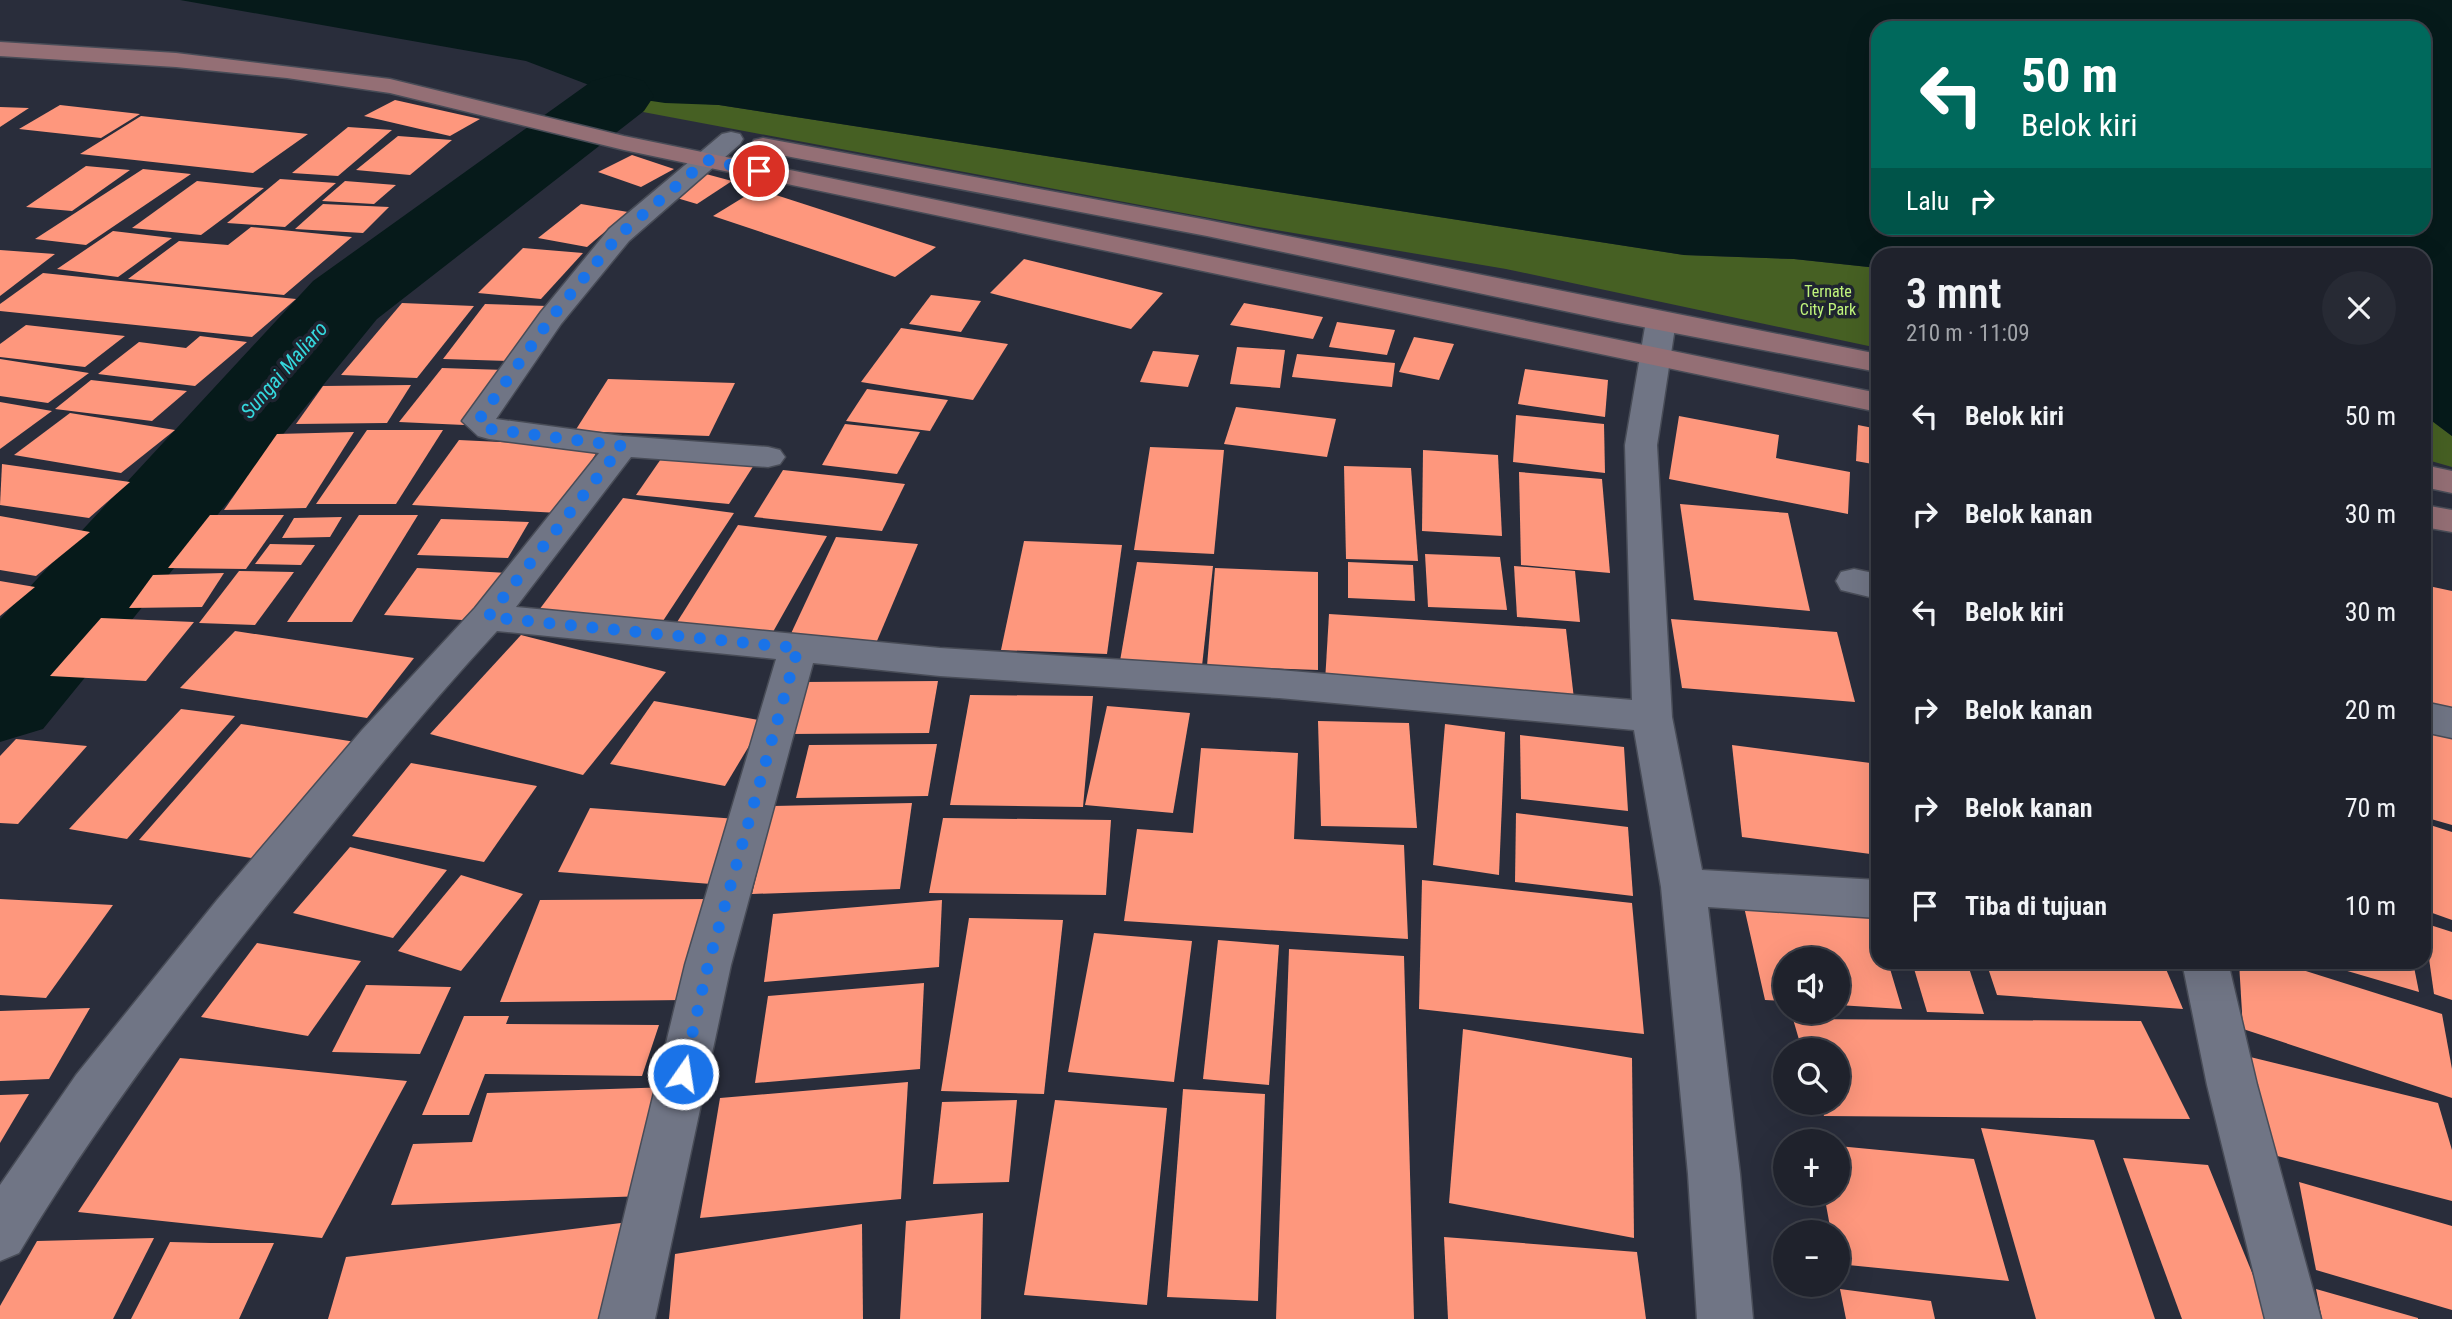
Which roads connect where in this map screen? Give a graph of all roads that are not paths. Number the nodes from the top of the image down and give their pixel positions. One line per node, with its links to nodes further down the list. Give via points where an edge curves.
1 (247, 42): 3 (street)
2 (0, 49): 3 (street)
3 (219, 64): 6 (street, via 390,86)
4 (661, 125): 5 (street)
5 (731, 139): 6 (street); 7 (street, via 1207,228)
6 (707, 160): 8 (street); 11 (street, via 619,235 551,318 478,421 489,429)
7 (1661, 321): 8 (street); 9 (street)
8 (1653, 357): 10 (street); 19 (street, via 1641,445)
9 (1871, 362)
10 (1871, 402)
11 (622, 446): 12 (street); 17 (street)
12 (768, 457)
13 (2431, 478): 14 (street)
14 (2452, 482)
15 (2431, 517): 16 (street)
16 (2452, 521)
17 (488, 617): 18 (street); 25 (street, via 371,746 143,1022 47,1156)
18 (798, 648): 19 (street); 26 (street, via 708,965)
19 (1652, 717): 22 (street)
20 (2431, 718): 21 (street)
21 (2452, 723)
22 (1683, 887): 23 (street); 27 (street, via 1714,1174)
23 (1871, 900)
24 (2207, 969): 28 (street)
25 (0, 1234)
26 (627, 1319)
27 (1724, 1319)
28 (2293, 1319)

